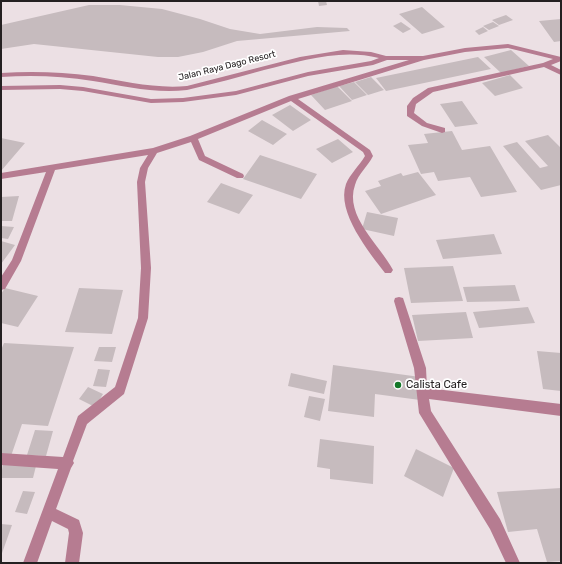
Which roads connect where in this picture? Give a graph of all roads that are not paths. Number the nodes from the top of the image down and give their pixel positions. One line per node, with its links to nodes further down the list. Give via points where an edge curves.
1 (386, 58): 2 (street, Jalan Raya Dago Resort); 6 (street, Jalan Raya Dago Resort, via 356,52 324,54 176,89 53,74); 7 (street, Jalan Raya Dago Resort, via 372,63 308,74 236,94 183,100 151,101 60,87)
2 (423, 58): 3 (street, Jalan Raya Dago Resort, via 465,50 508,46); 8 (street)
3 (560, 58): 4 (street)
4 (545, 65): 5 (street); 9 (street, via 431,90 420,96 409,109 410,114 421,124)
5 (561, 73)
6 (1, 75)
7 (1, 88)
8 (292, 98): 10 (street); 15 (street, via 366,150 369,156 350,186 349,199 355,222)
9 (442, 130)
10 (193, 138): 11 (street); 14 (street, via 202,158)
11 (154, 152): 12 (street); 21 (street, via 144,168 141,182 146,268 143,318 120,390 82,420)
12 (52, 168): 13 (street); 16 (street, via 16,261)
13 (1, 176)
14 (240, 176)
15 (388, 270)
16 (1, 286)
17 (399, 301): 18 (street, via 420,368)
18 (422, 393): 19 (street); 25 (street, via 425,413 495,524)
19 (561, 410)
20 (1, 459): 21 (street)
21 (68, 463): 22 (street)
22 (50, 512): 23 (street); 24 (street, via 74,525 76,534)
23 (30, 563)
24 (72, 563)
25 (513, 563)

